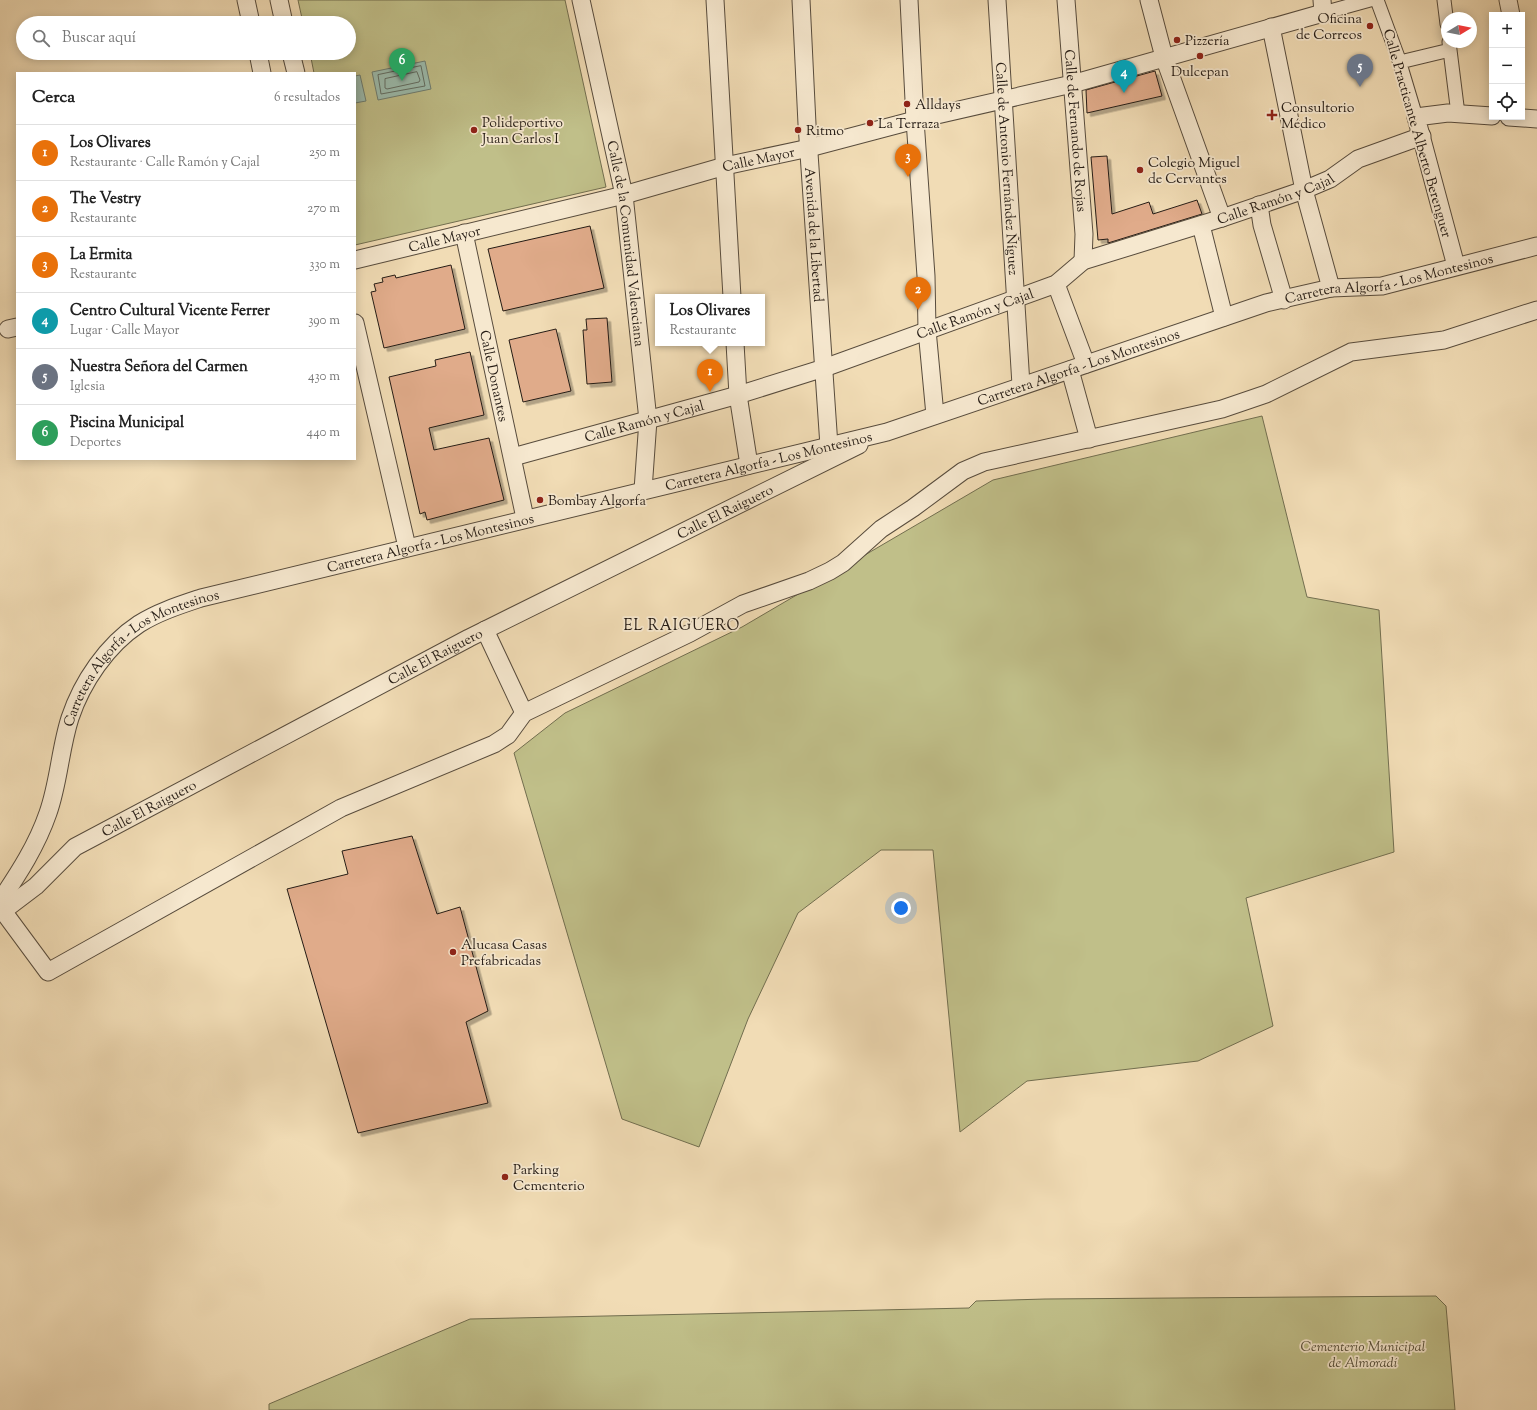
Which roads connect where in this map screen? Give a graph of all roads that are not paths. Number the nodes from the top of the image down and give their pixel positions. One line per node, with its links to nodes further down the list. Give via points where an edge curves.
1 (246, 0): 17 (street)
2 (279, 0): 18 (street)
3 (581, 0): 40 (street, Calle de la Comunidad Valenciana)
4 (714, 0): 38 (street)
5 (801, 0): 37 (street, Avenida de la Libertad)
6 (909, 0): 35 (street)
7 (997, 0): 29 (street, Calle de Antonio Fernández Ñíguez)
8 (1066, 0): 28 (street, Calle de Fernando de Rojas)
9 (1149, 0): 22 (street)
10 (1370, 0): 14 (street, Calle Mayor)
11 (1377, 0): 25 (street, Calle Practicante Alberto Berenguer)
12 (1444, 0): 15 (street)
13 (1508, 0): 16 (street)
14 (1322, 6): 19 (street, Calle Mayor)
15 (1446, 12)
16 (1510, 12)
17 (249, 16)
18 (282, 16)
19 (1271, 27): 22 (street, Calle Mayor); 39 (street)
20 (1444, 48): 25 (street)
21 (1450, 48): 30 (street)
22 (1164, 57): 28 (street, Calle Mayor); 42 (street)
23 (259, 60): 26 (street)
24 (293, 60): 27 (street)
25 (1400, 62): 32 (street, Calle Practicante Alberto Berenguer)
26 (262, 72)
27 (296, 72)
28 (1072, 84): 29 (street, Calle Mayor); 47 (street, Calle de Fernando de Rojas, via 1084,234)
29 (1003, 100): 35 (street, Calle Mayor); 52 (street, Calle de Antonio Fernández Ñíguez)
30 (1458, 114): 31 (street); 32 (street)
31 (1489, 116)
32 (1416, 118): 36 (street, Calle Practicante Alberto Berenguer)
33 (1525, 118): 34 (street)
34 (1537, 119)
35 (915, 120): 37 (street, Calle Mayor); 57 (street, via 926,276)
36 (1422, 136): 39 (street, Calle Ramón y Cajal, via 1358,159 1330,179); 48 (street, Calle Practicante Alberto Berenguer)
37 (809, 148): 38 (street, Calle Mayor); 60 (street, Avenida de la Libertad)
38 (724, 166): 40 (street, Calle Mayor); 51 (street)
39 (1304, 190): 41 (street, Calle Ramón y Cajal); 50 (street)
40 (624, 195): 44 (street, Calle Mayor); 64 (street, Calle de la Comunidad Valenciana)
41 (1259, 205): 42 (street, Calle Ramón y Cajal); 53 (street)
42 (1222, 218): 43 (street, Calle Ramón y Cajal)
43 (1201, 225): 47 (street, Calle Ramón y Cajal); 55 (street)
44 (464, 233): 46 (street, Calle Mayor); 68 (street, Calle Donantes)
45 (1537, 246): 48 (street, Carretera Algorfa - Los Montesinos)
46 (356, 260)
47 (1083, 261): 49 (street, Calle Ramón y Cajal)
48 (1456, 266): 50 (street, Carretera Algorfa - Los Montesinos, via 1382,286)
49 (1056, 284): 52 (street, Calle Ramón y Cajal); 59 (street)
50 (1331, 288): 53 (street, Carretera Algorfa - Los Montesinos)
51 (732, 294)
52 (1015, 298): 57 (street, Calle Ramón y Cajal); 61 (street, Calle de Antonio Fernández Ñíguez)
53 (1284, 300): 55 (street, Carretera Algorfa - Los Montesinos, via 1266,303)
54 (1537, 310): 66 (street, via 1444,340 1351,352 1266,394 1222,409)
55 (1224, 317): 59 (street, Carretera Algorfa - Los Montesinos)
56 (356, 327): 72 (street)
57 (927, 330): 60 (street, Calle Ramón y Cajal); 63 (street)
58 (735, 346): 62 (street)
59 (1078, 367): 61 (street, Carretera Algorfa - Los Montesinos); 66 (street)
60 (824, 368): 62 (street, Calle Ramón y Cajal); 67 (street, Avenida de la Libertad)
61 (1021, 385): 63 (street, Carretera Algorfa - Los Montesinos)
62 (738, 396): 64 (street, Calle Ramón y Cajal); 69 (street)
63 (935, 415): 65 (street, Carretera Algorfa - Los Montesinos)
64 (648, 420): 68 (street, Calle Ramón y Cajal); 70 (street, Calle de la Comunidad Valenciana)
65 (887, 432): 67 (street, Carretera Algorfa - Los Montesinos); 73 (street, Calle El Raiguero)
66 (1089, 439): 74 (street, via 984,462 963,471 881,529 843,563 830,571 743,604 690,633)
67 (829, 446): 69 (street, Carretera Algorfa - Los Montesinos)
68 (513, 457): 71 (street, Calle Donantes)
69 (749, 465): 70 (street, Carretera Algorfa - Los Montesinos)
70 (643, 490): 71 (street, Carretera Algorfa - Los Montesinos)
71 (525, 518): 72 (street, Carretera Algorfa - Los Montesinos)
72 (407, 547): 75 (street, Carretera Algorfa - Los Montesinos, via 201,598 145,621 117,642 82,689 70,718 48,813)
73 (485, 630): 74 (street); 75 (street, Calle El Raiguero, via 75,847 36,886)
74 (524, 713): 75 (street, via 508,735 494,744 340,808 48,972)
75 (1, 906)

